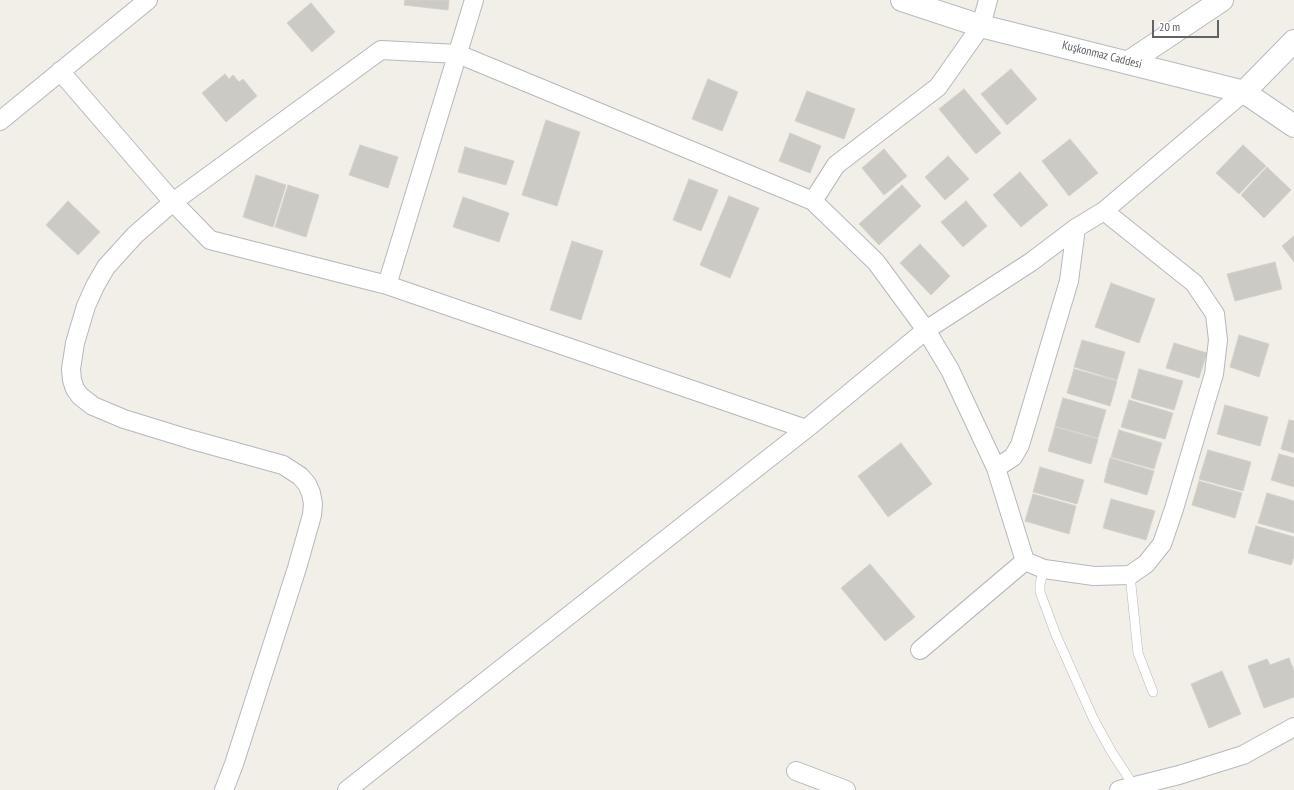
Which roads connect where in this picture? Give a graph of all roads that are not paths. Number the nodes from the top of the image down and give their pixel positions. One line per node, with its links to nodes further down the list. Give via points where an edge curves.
1 (148, 0): 10 (street)
2 (474, 0): 8 (street)
3 (902, 0): 6 (street, Kuşkonmaz Caddesi)
4 (988, 0): 6 (street)
5 (1222, 0): 9 (street)
6 (981, 26): 9 (street, Kuşkonmaz Caddesi); 14 (street, via 938,87 836,165)
7 (1294, 42): 11 (street)
8 (458, 54): 14 (street); 15 (street, via 381,50); 18 (street)
9 (1129, 62): 11 (street, Kuşkonmaz Caddesi)
10 (60, 71): 12 (street); 15 (street)
11 (1244, 92): 13 (street, Kuşkonmaz Caddesi); 16 (street)
12 (0, 121)
13 (1294, 126)
14 (813, 201): 19 (street, via 876,262)
15 (173, 202): 18 (street, via 210,240); 30 (street, via 135,235 106,267 86,306 70,369 75,389 93,406 189,439 283,465 300,476 311,493 312,515 297,568)
16 (1104, 211): 17 (street); 24 (street, via 1194,283 1216,314 1218,340 1214,374 1162,544 1146,564)
17 (1076, 228): 19 (street, via 1031,262); 21 (street, via 1069,281 1020,445 1013,457)
18 (387, 285): 20 (street)
19 (926, 330): 20 (street); 21 (street, via 950,370)
20 (806, 429): 31 (street)
21 (996, 468): 22 (street)
22 (1026, 561): 23 (street); 25 (street)
23 (1044, 569): 24 (street, via 1094,576); 29 (lane, via 1040,592 1056,635)
24 (1130, 575): 26 (lane, via 1138,653)
25 (920, 650)
26 (1153, 692)
27 (1294, 727): 29 (street, via 1243,755)
28 (796, 771): 32 (street)
29 (1126, 788)
30 (224, 790)
31 (347, 790)
32 (846, 790)

